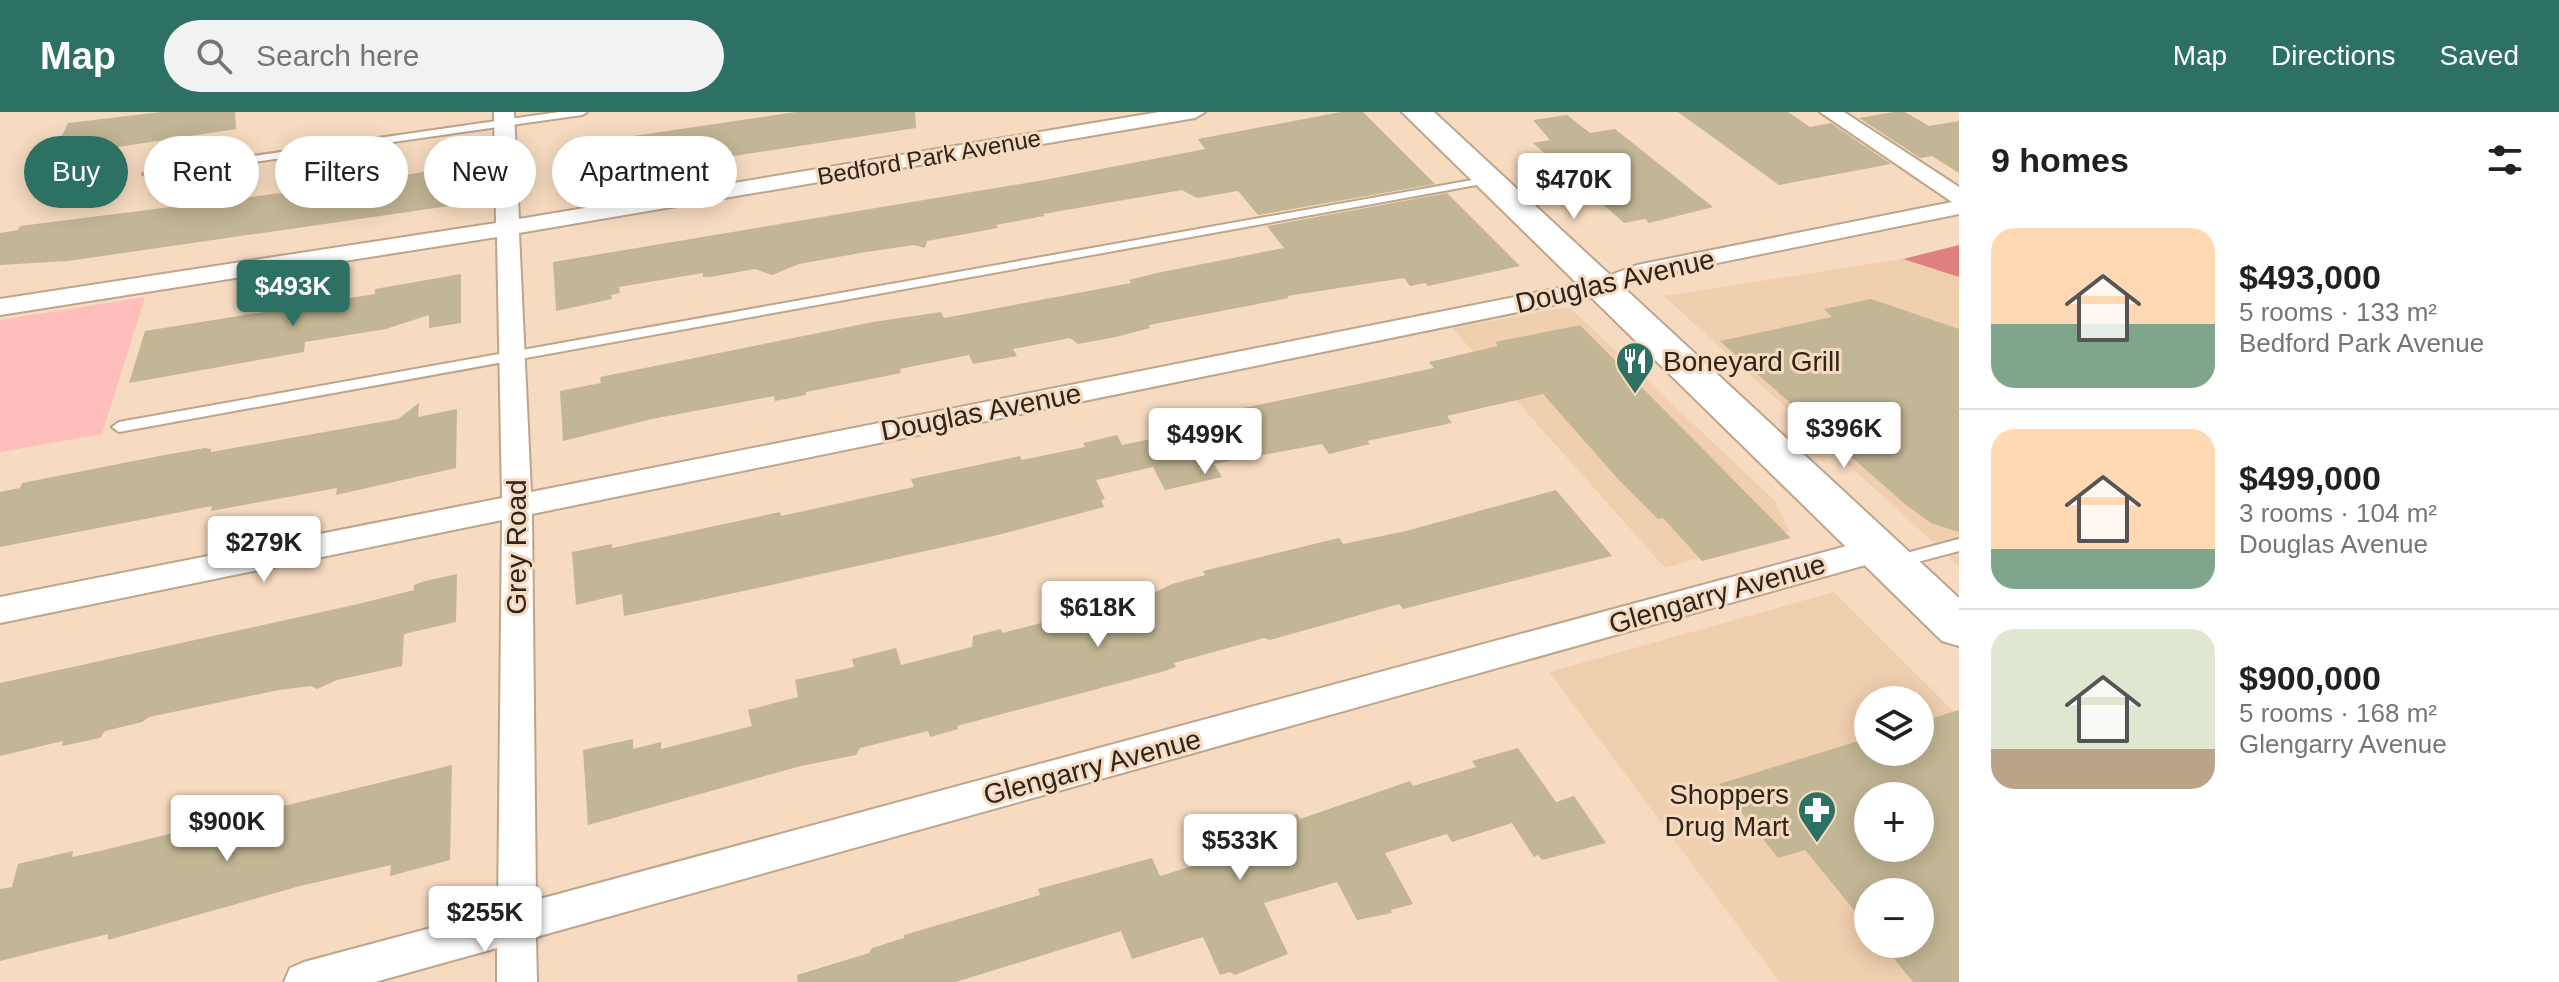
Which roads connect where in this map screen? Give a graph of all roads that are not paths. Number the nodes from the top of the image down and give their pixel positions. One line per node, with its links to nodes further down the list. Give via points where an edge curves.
1 (582, 112): 5 (lane)
2 (1195, 112): 9 (street, Bedford Park Avenue)
3 (1417, 112): 7 (main road)
4 (1830, 112): 8 (street)
5 (504, 118): 6 (lane); 9 (street, Grey Road)
6 (259, 157)
7 (1489, 180): 10 (main road); 12 (lane)
8 (1953, 205): 10 (street, Douglas Avenue, via 1637,272)
9 (508, 228): 11 (street, Bedford Park Avenue); 12 (street, Grey Road)
10 (1601, 287): 14 (street, Douglas Avenue); 16 (main road)
11 (0, 307)
12 (511, 354): 13 (lane); 14 (street, Grey Road)
13 (119, 427)
14 (517, 506): 17 (street, Douglas Avenue); 19 (street, Grey Road)
15 (1959, 545): 16 (lane)
16 (1887, 556): 18 (main road); 19 (street, Glengarry Avenue)
17 (0, 610)
18 (1953, 614)
19 (516, 925): 20 (street, Glengarry Avenue); 21 (street, Grey Road)
20 (304, 982)
21 (517, 982)

